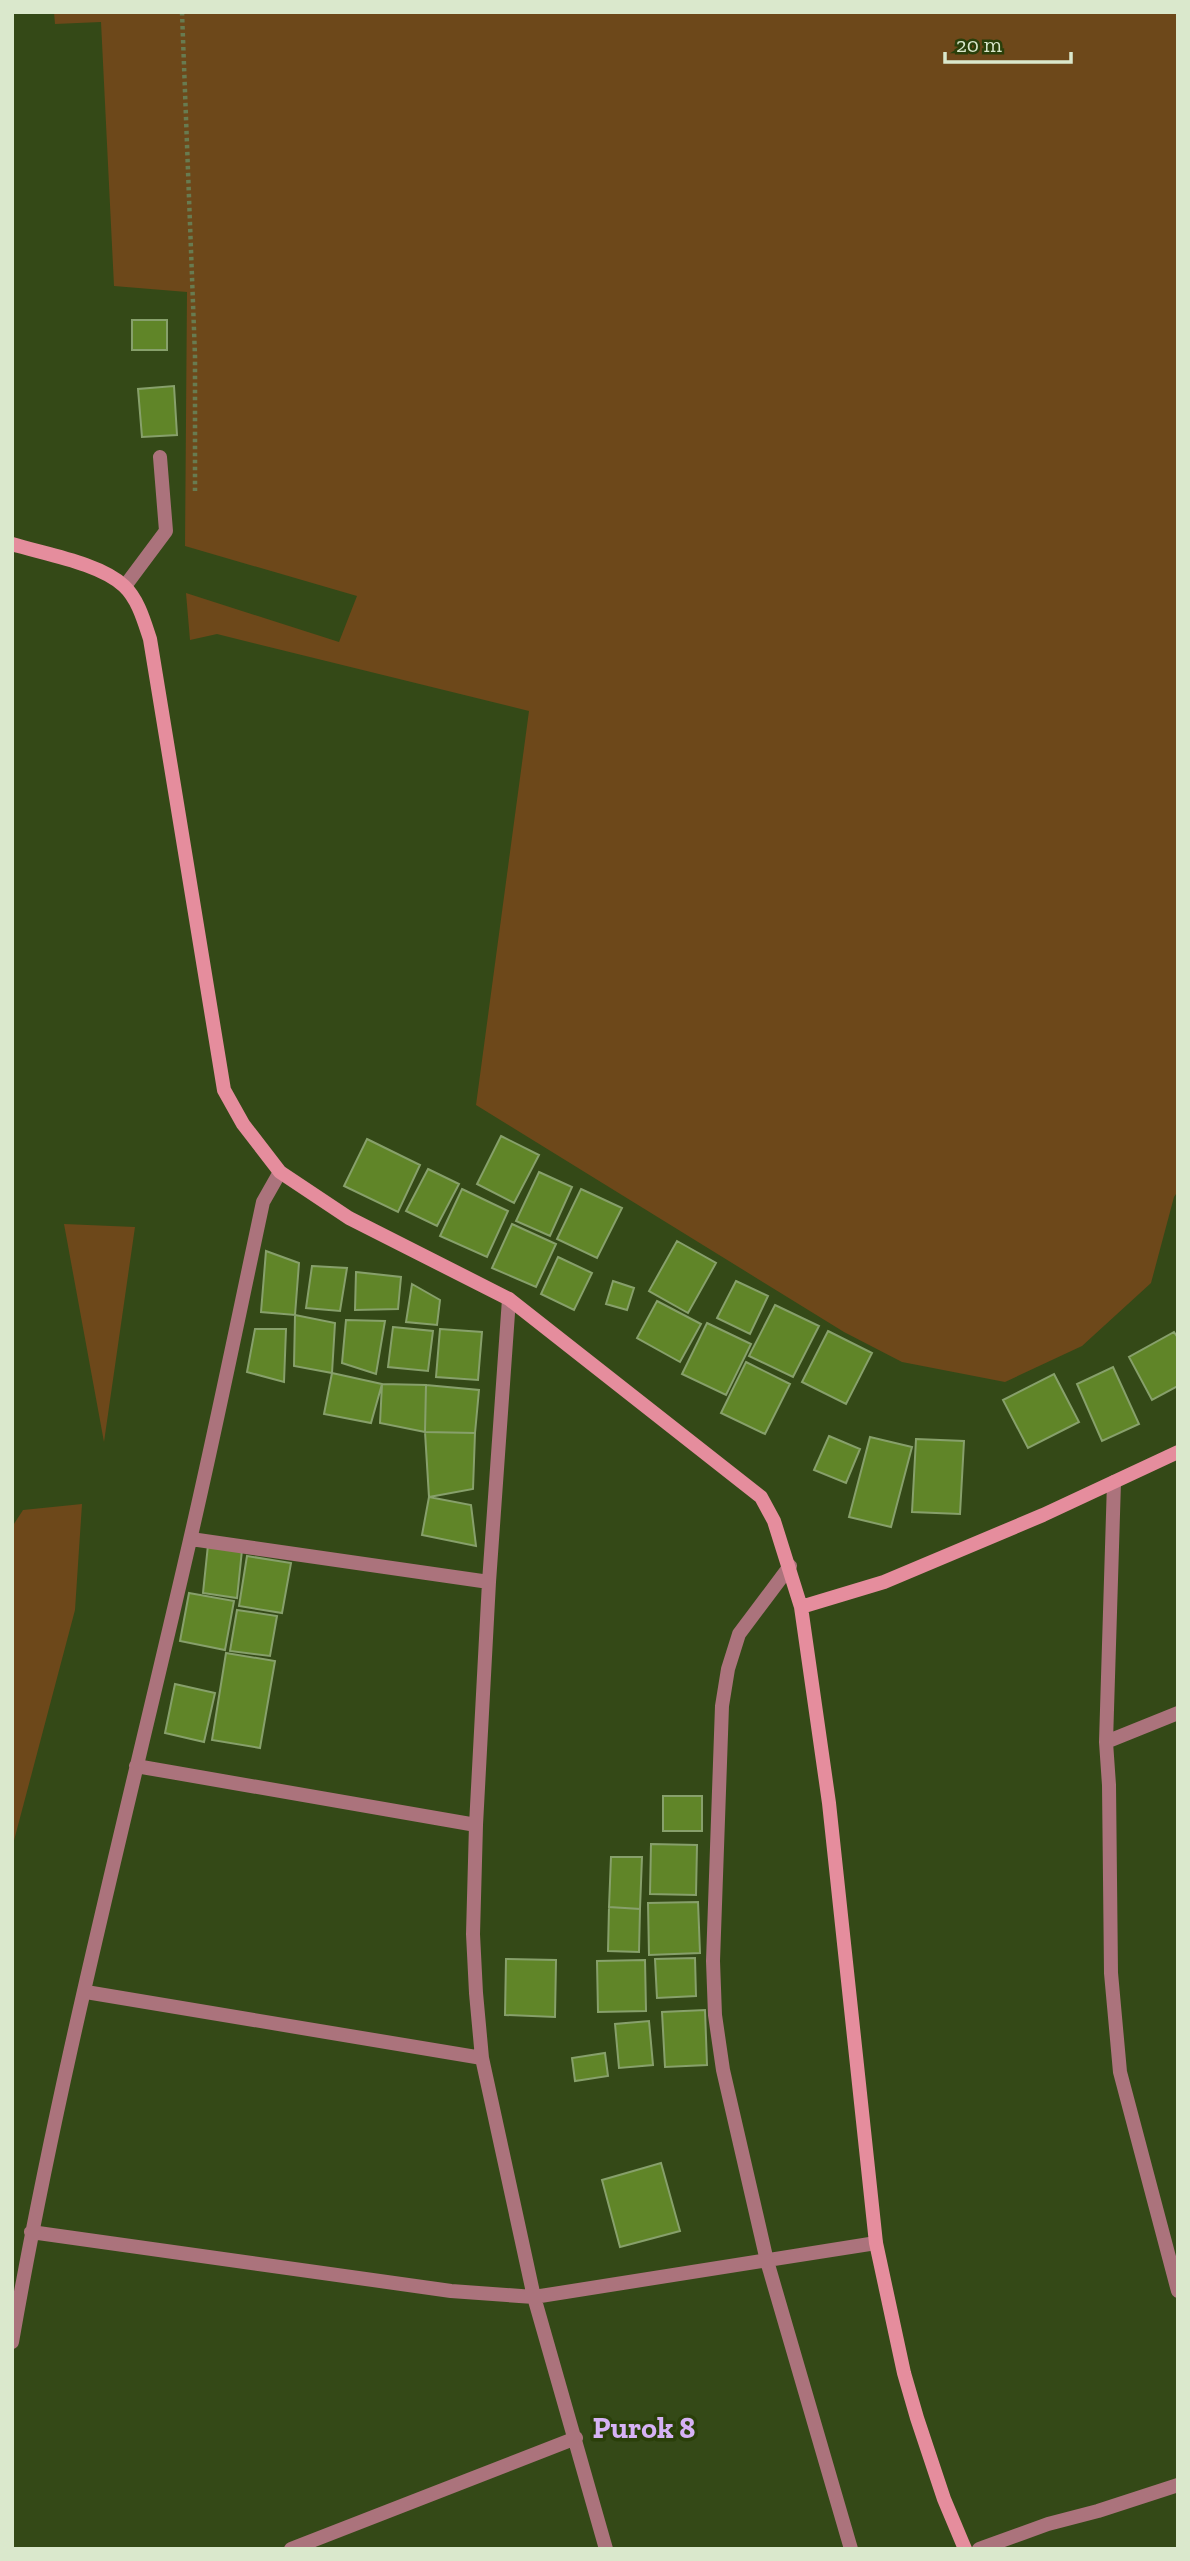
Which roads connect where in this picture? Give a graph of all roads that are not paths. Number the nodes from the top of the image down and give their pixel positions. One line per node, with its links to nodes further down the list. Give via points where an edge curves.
1 (160, 457): 3 (street, via 166,531)
2 (12, 544): 3 (street, via 82,564)
3 (125, 586): 4 (street, via 150,639 224,1090)
4 (280, 1172): 5 (street, via 349,1218); 8 (street, via 263,1202)
5 (509, 1299): 9 (street, via 761,1497); 10 (street)
6 (1178, 1452): 7 (street)
7 (1114, 1482): 11 (street, via 884,1582); 13 (street)
8 (191, 1539): 10 (street); 14 (street)
9 (790, 1566): 11 (street); 20 (street, via 738,1634 728,1669 722,1706 714,1934 715,2015 723,2070)
10 (489, 1582): 15 (street)
11 (801, 1607): 19 (street, via 829,1803)
12 (1178, 1713): 13 (street)
13 (1106, 1742): 21 (street, via 1111,1973 1121,2072)
14 (136, 1766): 15 (street); 16 (street)
15 (476, 1825): 17 (street, via 472,1934)
16 (86, 1992): 17 (street); 18 (street)
17 (482, 2058): 22 (street)
18 (31, 2232): 22 (street, via 451,2291); 23 (street)
19 (876, 2243): 20 (street); 29 (street, via 917,2418)
20 (767, 2261): 22 (street); 28 (street)
21 (1178, 2291)
22 (534, 2297): 24 (street)
23 (12, 2342)
24 (576, 2438): 26 (street); 27 (street)
25 (1178, 2485): 30 (street)
26 (291, 2549)
27 (606, 2549)
28 (851, 2549)
29 (965, 2549)
30 (979, 2549)

